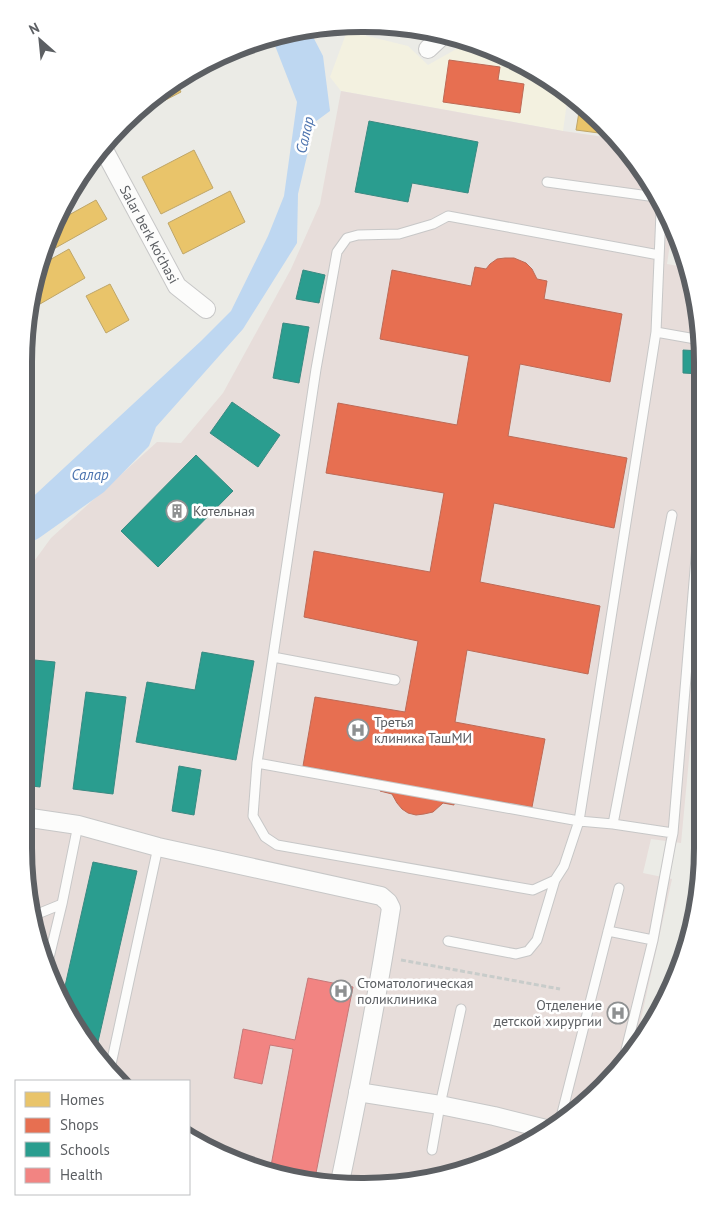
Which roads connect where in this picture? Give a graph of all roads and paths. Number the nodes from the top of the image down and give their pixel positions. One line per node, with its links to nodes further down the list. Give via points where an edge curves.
1 (437, 41): 2 (street)
2 (428, 49)
3 (106, 156): 8 (street, Salar berk ko'chasi, via 177,286)
4 (546, 182): 5 (lane)
5 (648, 196)
6 (661, 221): 7 (lane)
7 (659, 255): 9 (lane); 13 (lane, via 448,216 398,234 347,238 337,252 316,369)
8 (206, 309)
9 (656, 332): 10 (lane); 17 (lane)
10 (693, 339)
11 (672, 515): 18 (lane)
12 (694, 582): 20 (lane)
13 (273, 657): 14 (lane); 15 (lane)
14 (395, 680)
15 (257, 763): 17 (lane); 22 (lane, via 253,816 265,837 277,845 533,890)
16 (32, 818): 19 (street)
17 (579, 821): 18 (lane); 22 (lane, via 564,866)
18 (613, 824): 20 (lane)
19 (78, 825): 21 (street); 24 (lane)
20 (673, 833): 27 (lane)
21 (158, 847): 30 (street, via 382,896 391,908); 34 (lane)
22 (555, 880): 28 (lane, via 537,940 528,951 516,954)
23 (619, 888): 26 (lane)
24 (62, 904): 25 (lane); 29 (lane)
25 (39, 913)
26 (608, 931): 27 (lane); 37 (lane)
27 (653, 940): 33 (lane)
28 (448, 941)
29 (50, 953)
30 (384, 957): 31 (path); 35 (street)
31 (560, 989)
32 (461, 1009): 36 (lane)
33 (627, 1045)
34 (112, 1061)
35 (358, 1092): 36 (street); 40 (street)
36 (440, 1105): 38 (street); 39 (lane)
37 (563, 1110)
38 (538, 1127)
39 (432, 1150)
40 (341, 1177)

